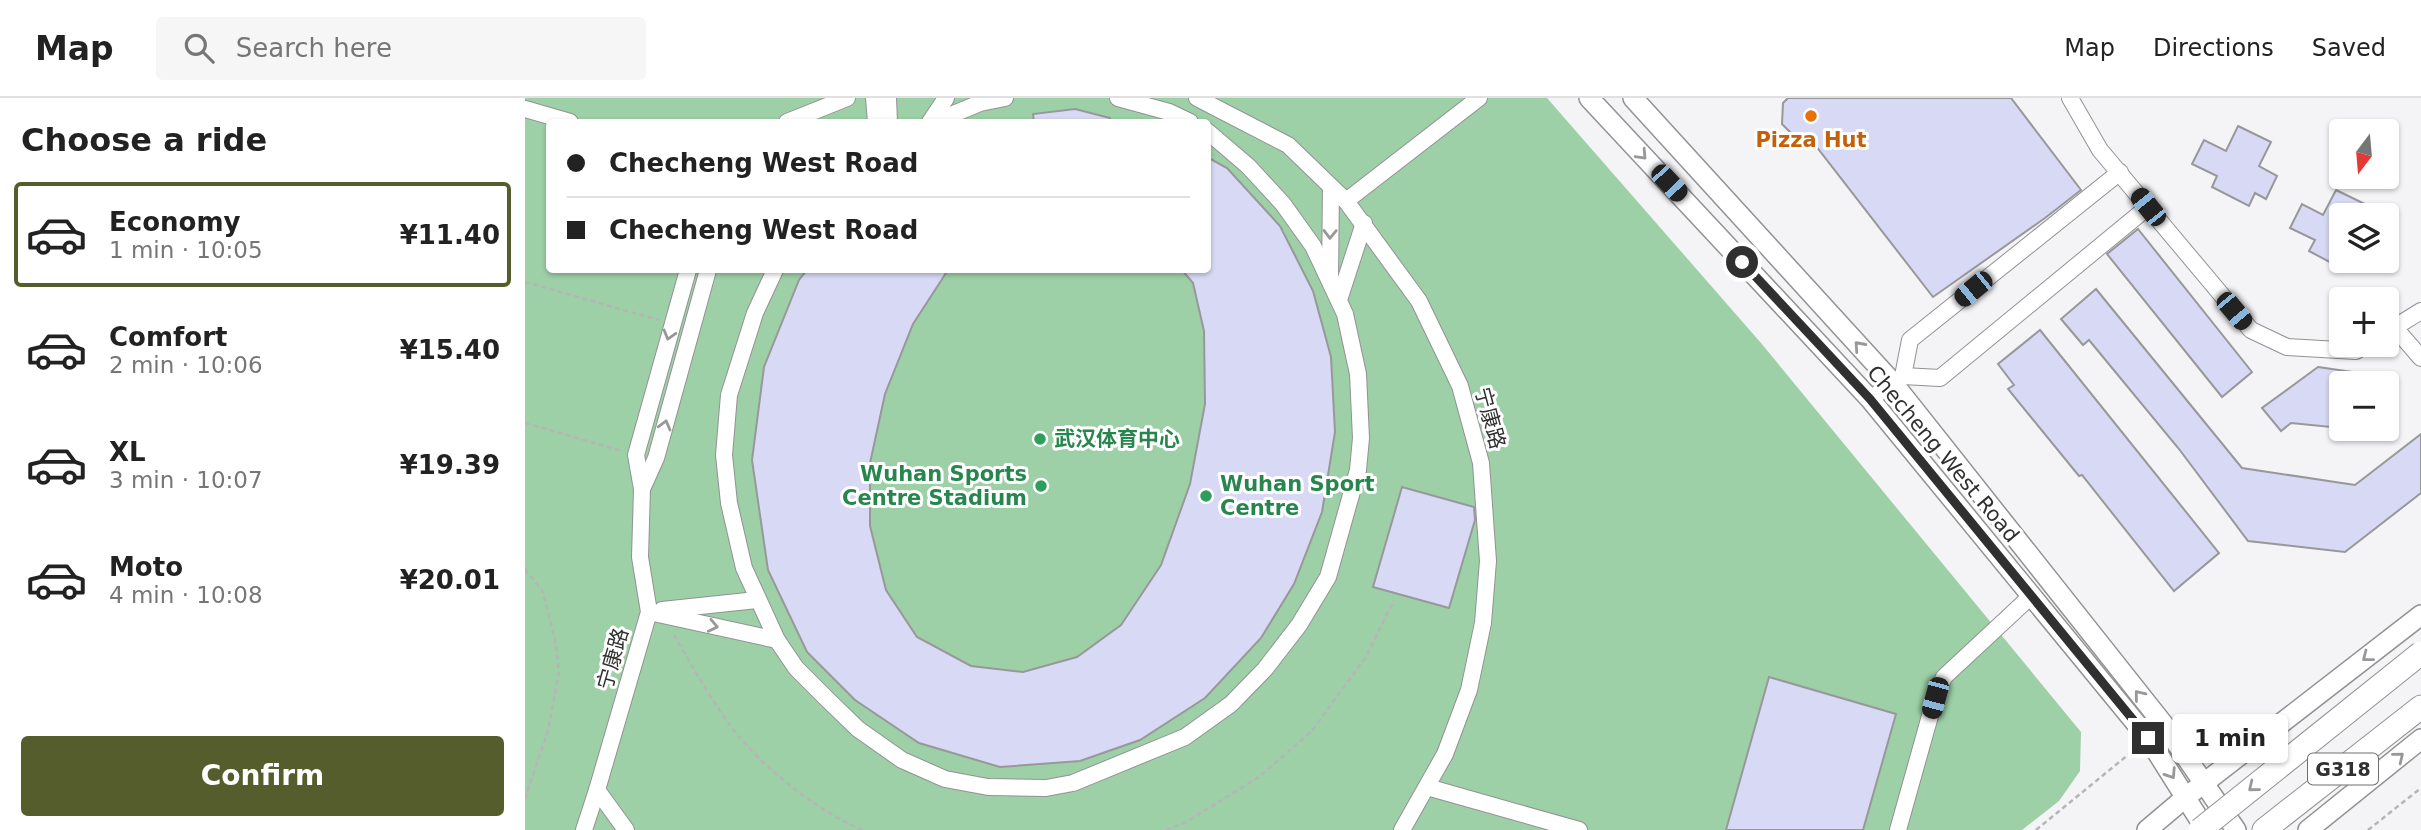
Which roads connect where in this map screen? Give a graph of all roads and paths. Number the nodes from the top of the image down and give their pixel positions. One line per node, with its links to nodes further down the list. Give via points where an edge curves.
1 (847, 98): 14 (street)
2 (874, 98): 15 (street)
3 (888, 98): 16 (street)
4 (946, 98): 17 (street)
5 (1005, 98): 18 (street)
6 (1118, 98): 19 (street)
7 (1479, 98): 24 (street)
8 (1589, 98): 40 (main road, Checheng West Road, one-way to 40)
9 (1633, 98): 39 (main road, Checheng West Road, one-way to 9)
10 (2070, 98): 22 (street, via 2100,150)
11 (1204, 101): 21 (street); 23 (street, 宁康路, via 1288,145)
12 (525, 109): 13 (street)
13 (560, 119)
14 (794, 119)
15 (876, 119)
16 (889, 119)
17 (934, 119)
18 (940, 119)
19 (1183, 119)
20 (1211, 134): 21 (street)
21 (1237, 156): 31 (street, via 1283,204 1313,246)
22 (2120, 172): 25 (street); 39 (street, via 1910,340)
23 (1331, 187): 24 (street, 宁康路); 31 (street, one-way to 31)
24 (1346, 201): 26 (street, 宁康路)
25 (2148, 207): 37 (street, via 2251,330 2287,347); 39 (street, via 1940,378)
26 (1364, 223): 32 (street); 56 (street, 宁康路, via 1419,301 1460,386 1481,463 1487,561 1483,623 1469,690)
27 (687, 273): 34 (street)
28 (707, 273): 43 (street, one-way to 28, via 656,458)
29 (774, 273): 46 (street, via 755,313 729,395 724,455 729,503 744,568)
30 (525, 282): 34 (path)
31 (1330, 282): 32 (street)
32 (1339, 300): 50 (street, via 1358,374 1361,438 1358,470 1328,577 1265,670 1231,704 1185,737 1073,783 1046,788 988,787 945,779 902,760 858,729 796,668)
33 (2421, 311): 35 (street)
34 (673, 323): 42 (street, one-way to 42)
35 (2399, 325)
36 (2399, 337): 38 (street)
37 (2329, 349)
38 (2421, 358)
39 (1898, 380): 40 (street); 55 (main road, Checheng West Road, one-way to 39)
40 (1870, 399): 45 (main road, Checheng West Road)
41 (525, 423): 42 (path)
42 (636, 454): 43 (street)
43 (642, 489): 48 (street, 宁康路, via 640,557)
44 (525, 569): 60 (path, via 543,592 559,672 548,731)
45 (2031, 597): 53 (main road, Checheng West Road); 67 (street, via 1944,677)
46 (757, 600): 48 (street); 50 (street)
47 (1394, 600): 64 (path, via 1366,657 1311,732 1259,777)
48 (656, 613): 50 (street, one-way to 50); 58 (street, 宁康路); 63 (path, via 741,739 787,783)
49 (2421, 615): 55 (main road, one-way to 55)
50 (777, 640)
51 (2421, 653): 70 (highway, G318, one-way to 70, bridge)
52 (2421, 707): 73 (highway, G318)
53 (2148, 738): 59 (main road, Checheng West Road, one-way to 59); 68 (path)
54 (2421, 739): 74 (main road, one-way to 54)
55 (2204, 784): 59 (main road); 72 (main road, Checheng West Road)
56 (1427, 787): 65 (street, 宁康路); 66 (street)
57 (2421, 788): 75 (path)
58 (597, 790): 61 (street, 宁康路); 62 (street)
59 (2186, 797): 69 (main road); 71 (main road, Checheng West Road)
60 (525, 798)
61 (584, 830)
62 (626, 830)
63 (862, 830)
64 (1166, 830)
65 (1402, 830)
66 (1579, 830)
67 (1898, 830)
68 (2036, 830)
69 (2147, 830)
70 (2200, 830)
71 (2206, 830)
72 (2236, 830)
73 (2265, 830)
74 (2308, 830)
75 (2368, 830)

